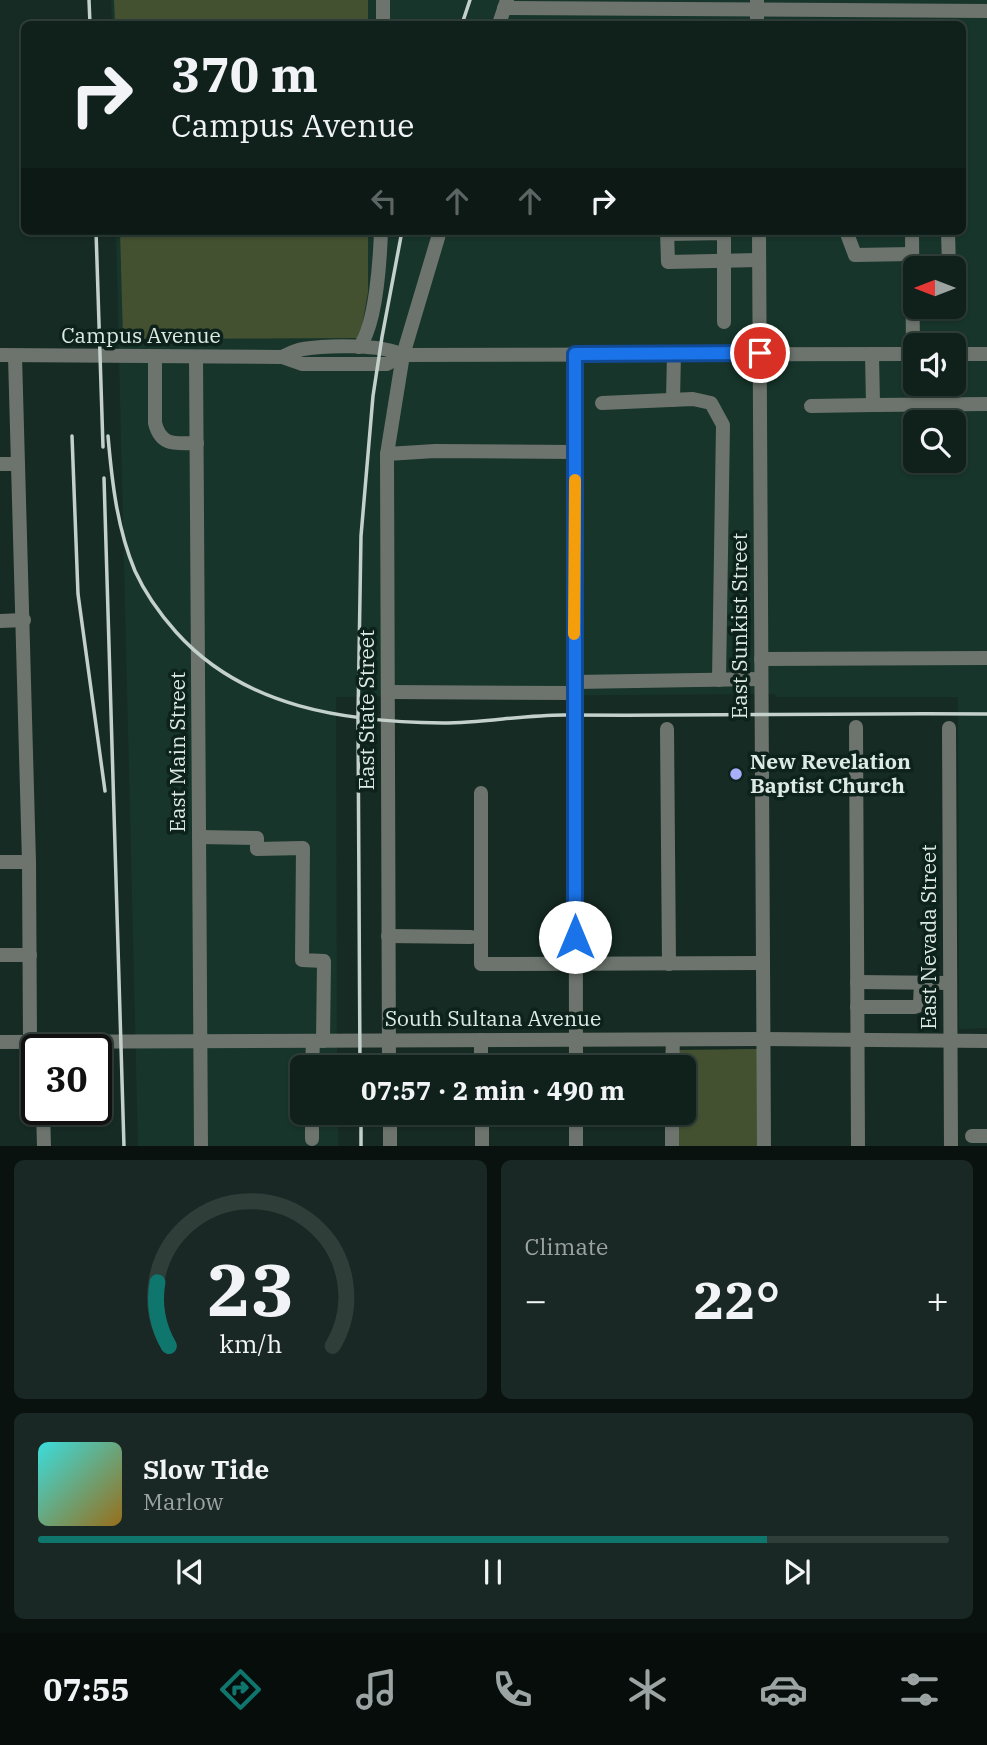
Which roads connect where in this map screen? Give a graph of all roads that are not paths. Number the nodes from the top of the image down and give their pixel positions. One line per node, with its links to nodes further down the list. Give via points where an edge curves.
1 (383, 0): 9 (street)
2 (506, 4): 3 (street); 10 (street)
3 (579, 8): 4 (street); 11 (street)
4 (602, 9): 5 (street); 12 (street)
5 (757, 11): 7 (street)
6 (987, 11): 8 (street)
7 (826, 17): 8 (street)
8 (913, 18)
9 (383, 21)
10 (500, 21)
11 (579, 21)
12 (602, 21)
13 (381, 235): 28 (street, via 375,300)
14 (439, 235): 37 (street, East State Street)
15 (667, 235): 24 (street, via 668,262)
16 (724, 235): 24 (street)
17 (759, 235): 23 (street, East Sunkist Street)
18 (847, 235): 21 (street, via 855,255)
19 (912, 235): 21 (street)
20 (948, 235): 22 (street)
21 (912, 254): 27 (street)
22 (949, 256)
23 (759, 260): 24 (street); 30 (street, East Sunkist Street)
24 (724, 261): 26 (street)
25 (919, 319): 27 (street)
26 (724, 322)
27 (913, 333)
28 (359, 347): 37 (street, Campus Avenue, via 391,349); 40 (street, Campus Avenue, via 302,349)
29 (674, 353): 30 (street, Campus Avenue); 31 (street, Campus Avenue); 41 (street)
30 (760, 353): 32 (street, Campus Avenue); 54 (street, East Sunkist Street)
31 (575, 354): 37 (street, Campus Avenue); 47 (street)
32 (872, 354): 33 (street, Campus Avenue); 44 (street)
33 (903, 354)
34 (966, 354): 35 (street)
35 (987, 354)
36 (7, 355): 38 (street, Campus Avenue); 50 (street)
37 (403, 355): 40 (street, Campus Avenue, via 387,364 302,363); 48 (street, East State Street)
38 (155, 357): 39 (street, Campus Avenue); 46 (street, via 158,433 169,442)
39 (196, 357): 40 (street, Campus Avenue); 46 (street, East Main Street)
40 (282, 357)
41 (673, 400): 42 (street); 56 (street, via 711,402 723,425)
42 (602, 403)
43 (987, 404): 44 (street)
44 (873, 405): 45 (street)
45 (811, 406)
46 (197, 443): 63 (street, East Main Street)
47 (575, 452): 48 (street); 57 (street)
48 (387, 454): 58 (street, East State Street)
49 (0, 464): 50 (street)
50 (18, 464): 51 (street)
51 (23, 620): 52 (street); 65 (street)
52 (0, 621)
53 (987, 658): 54 (street)
54 (761, 659): 55 (street, East Sunkist Street)
55 (761, 679): 56 (street); 72 (street, East Sunkist Street)
56 (719, 680): 57 (street)
57 (574, 687): 58 (street); 70 (street)
58 (388, 692): 66 (street, East State Street)
59 (856, 727): 73 (street)
60 (949, 728): 75 (street, East Nevada Street)
61 (667, 729): 71 (street)
62 (481, 793): 70 (street, via 481,964)
63 (200, 837): 84 (street, East Main Street); 85 (street, via 257,838 257,849 303,848 302,960 324,961)
64 (0, 862): 65 (street)
65 (29, 862): 69 (street)
66 (388, 936): 67 (street); 79 (street, East State Street)
67 (471, 937)
68 (0, 955): 69 (street)
69 (30, 955): 77 (street)
70 (576, 964): 71 (street); 81 (street)
71 (669, 964): 72 (street)
72 (763, 964): 78 (street, East Sunkist Street)
73 (857, 982): 74 (street); 76 (street)
74 (921, 982): 75 (street); 76 (street, via 920,1005)
75 (950, 983): 86 (street, East Nevada Street)
76 (857, 1007): 83 (street)
77 (36, 1034)
78 (763, 1039): 82 (street, South Sultana Avenue); 83 (street, South Sultana Avenue); 109 (street, East Sunkist Street)
79 (389, 1040): 80 (street, South Sultana Avenue); 85 (street, South Sultana Avenue); 92 (street, East State Street)
80 (481, 1040): 81 (street, South Sultana Avenue); 93 (street)
81 (576, 1040): 82 (street, South Sultana Avenue); 94 (street)
82 (673, 1040): 95 (street)
83 (857, 1040): 86 (street, South Sultana Avenue); 110 (street)
84 (201, 1041): 85 (street, South Sultana Avenue); 89 (street, South Sultana Avenue); 104 (street, East Main Street)
85 (318, 1041): 91 (street)
86 (950, 1041): 87 (street, South Sultana Avenue); 111 (street, East Nevada Street)
87 (987, 1041)
88 (0, 1042): 90 (street, South Sultana Avenue)
89 (112, 1043)
90 (21, 1044)
91 (315, 1055)
92 (389, 1055)
93 (481, 1055)
94 (576, 1055)
95 (672, 1055)
96 (43, 1125): 103 (street)
97 (312, 1125): 102 (street)
98 (390, 1125): 105 (street)
99 (482, 1125): 106 (street)
100 (576, 1125): 107 (street)
101 (672, 1125): 108 (street)
102 (312, 1139)
103 (44, 1146)
104 (201, 1146)
105 (390, 1146)
106 (482, 1146)
107 (576, 1146)
108 (671, 1146)
109 (764, 1146)
110 (858, 1146)
111 (951, 1146)

